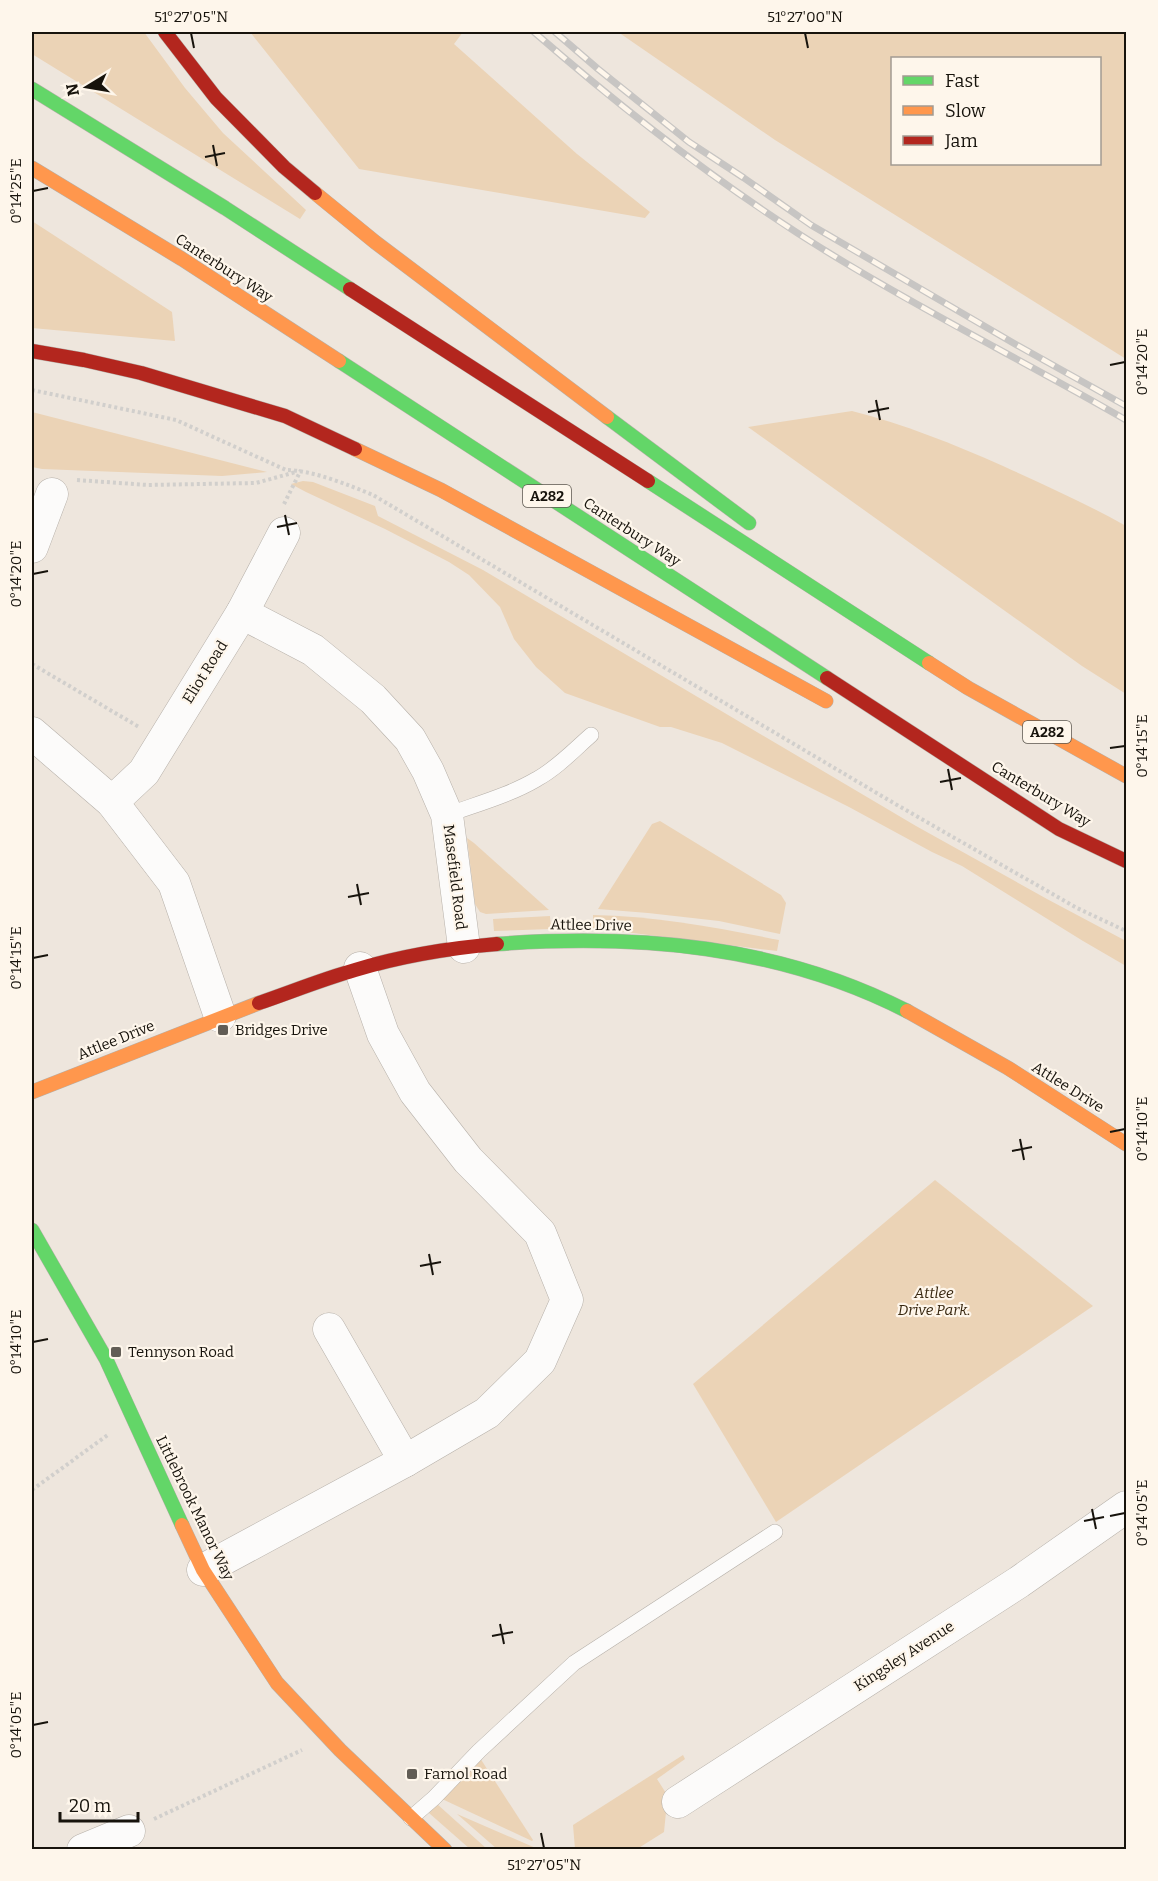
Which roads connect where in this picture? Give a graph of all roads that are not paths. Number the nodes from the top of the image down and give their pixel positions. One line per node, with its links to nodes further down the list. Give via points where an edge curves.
1 (165, 32): 6 (main road, via 216,98 284,167 375,242)
2 (32, 89): 11 (main road, A282, via 225,208)
3 (32, 168): 19 (main road, Canterbury Way / A282, via 182,259)
4 (32, 351): 12 (main road, via 141,374 285,416 441,490)
5 (60, 487): 8 (street)
6 (757, 529)
7 (284, 533): 10 (street, Eliot Road)
8 (32, 547)
9 (815, 572): 11 (main road, A282)
10 (242, 613): 17 (street, Eliot Road, via 144,772); 18 (street, Masefield Road, via 313,650 373,699 410,739)
11 (968, 688): 16 (main road, A282)
12 (839, 708)
13 (32, 733): 17 (street)
14 (591, 735): 18 (lane, via 538,779)
15 (892, 737): 19 (main road, A282)
16 (1126, 776)
17 (112, 802): 23 (street, via 174,883)
18 (447, 815): 21 (street, Masefield Road)
19 (1059, 829): 20 (main road, Canterbury Way / A282)
20 (1126, 861)
21 (464, 947): 22 (main road, Attlee Drive); 25 (main road, Attlee Drive, via 543,941 644,942 724,950 777,963 858,989 919,1017 1003,1065)
22 (360, 968): 23 (main road, Attlee Drive); 28 (street, via 383,1034 415,1092 468,1160 540,1233 567,1300 540,1362 487,1413)
23 (220, 1016): 24 (main road, Attlee Drive)
24 (32, 1092)
25 (1126, 1144)
26 (32, 1230): 31 (main road, Littlebrook Manor Way, via 106,1359)
27 (329, 1329): 28 (street)
28 (405, 1461): 31 (street)
29 (1126, 1507): 32 (street, Kingsley Avenue, via 1009,1588)
30 (775, 1532): 33 (lane, via 574,1663)
31 (203, 1570): 33 (main road, Littlebrook Manor Way, via 277,1683)
32 (678, 1802)
33 (411, 1818): 36 (main road, Littlebrook Manor Way)
34 (129, 1831): 35 (street)
35 (83, 1850)
36 (445, 1850)

